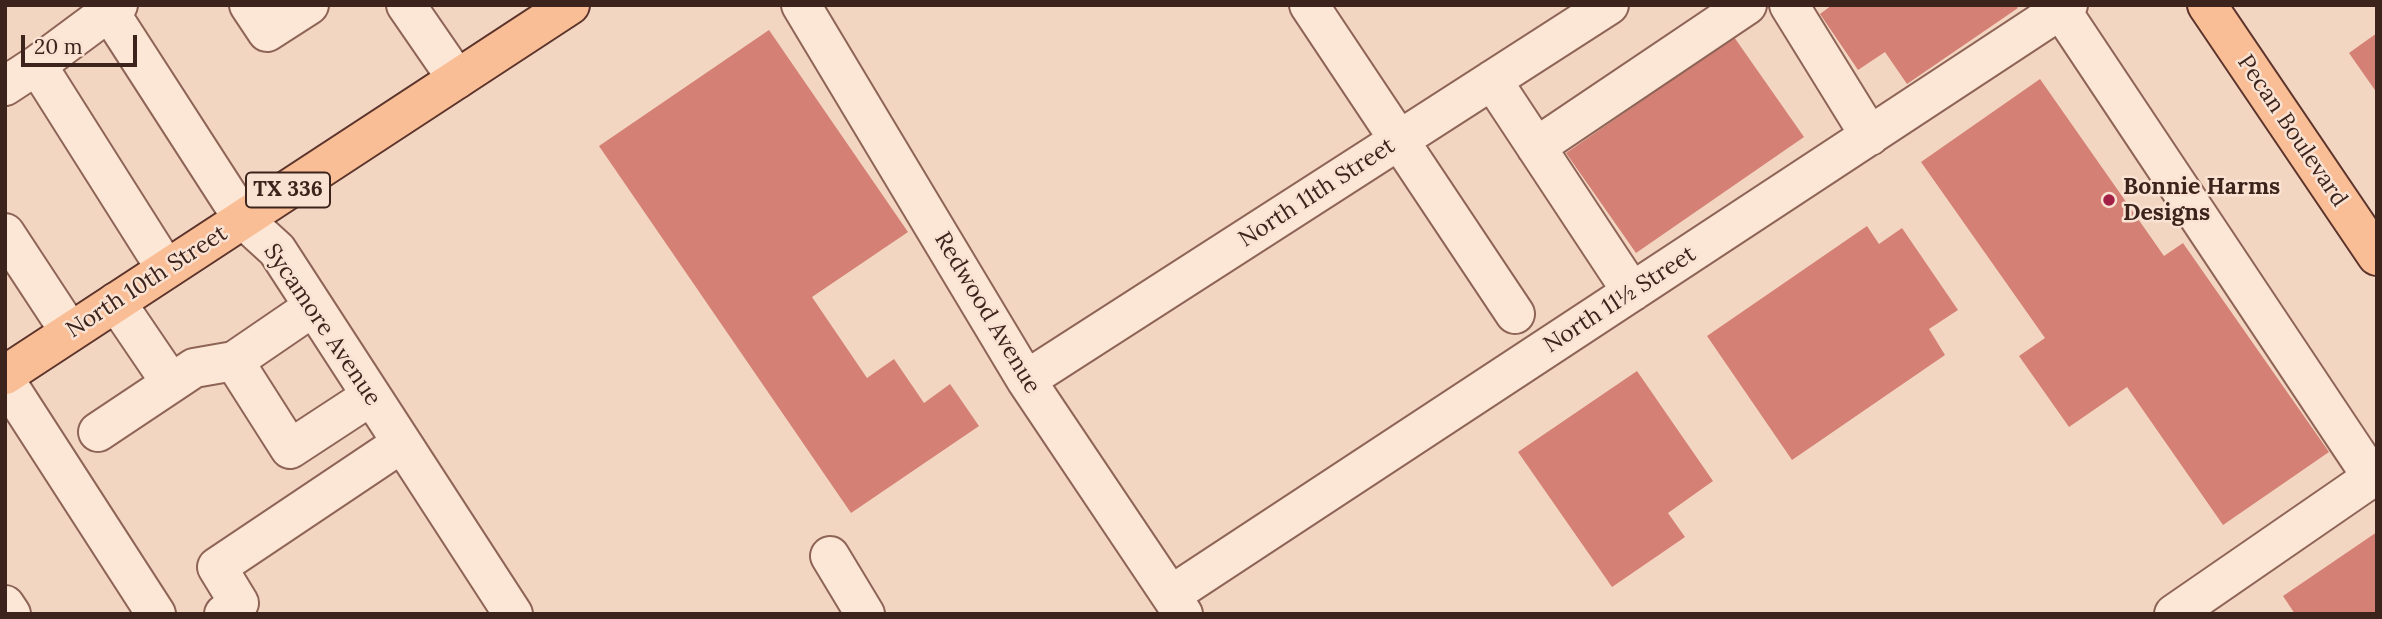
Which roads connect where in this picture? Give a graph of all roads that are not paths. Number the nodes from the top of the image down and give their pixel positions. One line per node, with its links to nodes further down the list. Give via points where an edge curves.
1 (249, 5): 2 (street, via 267,32)
2 (309, 5)
3 (406, 5): 14 (street)
4 (801, 5): 32 (street, Redwood Avenue)
5 (1309, 5): 18 (street)
6 (1609, 5): 15 (street, North 11th Street)
7 (1747, 5): 19 (street)
8 (1789, 5): 17 (street)
9 (2207, 5): 22 (main road, Pecan Boulevard)
10 (111, 8): 13 (street); 20 (street, Sycamore Avenue)
11 (561, 8): 14 (main road, North 10th Street / TX 336)
12 (2064, 8): 17 (street, North 11½ Street); 37 (street)
13 (37, 65): 16 (street); 23 (street)
14 (457, 79): 20 (main road, North 10th Street / TX 336)
15 (1492, 80): 18 (street, North 11th Street); 19 (street)
16 (5, 86)
17 (1870, 135): 24 (street, North 11½ Street)
18 (1400, 140): 27 (street); 32 (street, North 11th Street)
19 (1536, 147): 24 (street)
20 (243, 219): 23 (main road, North 10th Street / TX 336); 26 (street, Sycamore Avenue, via 277,250)
21 (5, 233): 28 (street)
22 (2377, 256)
23 (166, 269): 25 (main road, North 10th Street / TX 336)
24 (1632, 292): 39 (street, North 11½ Street)
25 (116, 302): 28 (main road, North 10th Street / TX 336); 33 (street)
26 (313, 307): 29 (street); 34 (street, Sycamore Avenue)
27 (1515, 314)
28 (70, 332): 30 (main road, North 10th Street / TX 336)
29 (234, 361): 33 (street, via 194,368); 34 (street, via 290,449)
30 (5, 375)
31 (5, 380): 42 (street)
32 (1026, 380): 39 (street, Redwood Avenue)
33 (171, 383): 35 (street)
34 (371, 397): 36 (street, Sycamore Avenue)
35 (98, 432)
36 (402, 443): 43 (street, via 217,567 239,603); 44 (street, Sycamore Avenue)
37 (2374, 475): 46 (street)
38 (830, 556): 45 (street)
39 (1177, 604)
40 (5, 605): 41 (street)
41 (11, 614)
42 (156, 614)
43 (224, 614)
44 (513, 614)
45 (865, 614)
46 (2174, 614)

